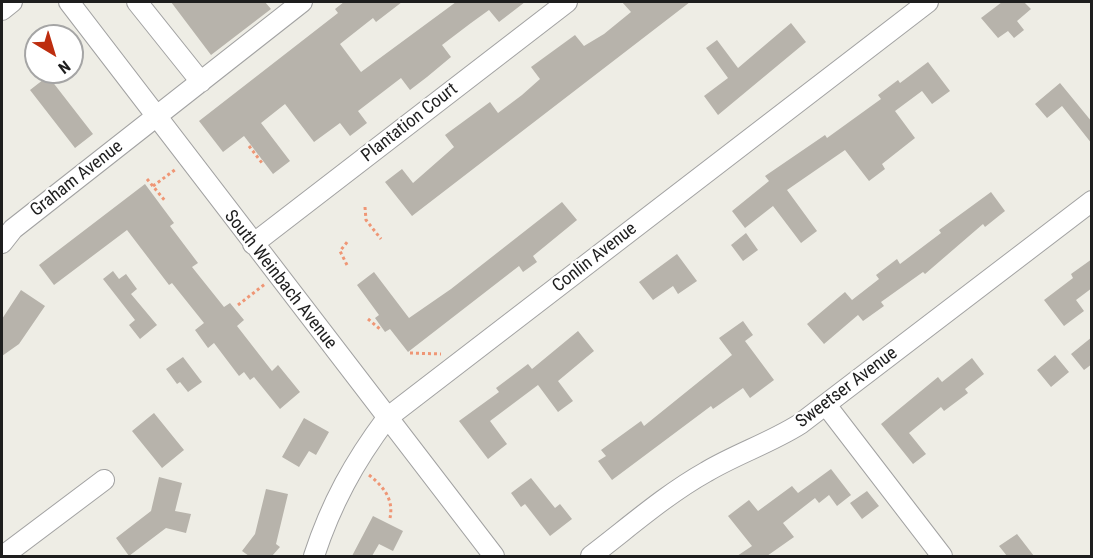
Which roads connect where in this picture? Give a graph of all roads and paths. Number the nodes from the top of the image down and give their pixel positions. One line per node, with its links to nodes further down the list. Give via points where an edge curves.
1 (12, 2): 7 (street)
2 (69, 2): 9 (street, South Weinbach Avenue)
3 (137, 2): 8 (street)
4 (300, 2): 8 (street, Graham Avenue)
5 (567, 2): 21 (street, Plantation Court)
6 (928, 2): 30 (street, Conlin Avenue)
7 (2, 10)
8 (201, 82): 9 (street, Graham Avenue)
9 (156, 118): 20 (street, Graham Avenue, via 13,229); 21 (street, South Weinbach Avenue)
10 (249, 146): 11 (path)
11 (262, 163)
12 (177, 168): 14 (path)
13 (147, 179): 14 (path)
14 (153, 186): 15 (path)
15 (166, 202)
16 (1091, 202): 29 (street, Sweetser Avenue)
17 (365, 207): 18 (path, via 366,220)
18 (381, 239)
19 (348, 241): 22 (path, via 340,251)
20 (2, 243)
21 (253, 244): 30 (street, South Weinbach Avenue)
22 (347, 265)
23 (265, 284): 24 (path)
24 (238, 305)
25 (368, 319): 26 (path)
26 (381, 330)
27 (410, 353): 28 (path)
28 (443, 354)
29 (825, 405): 37 (street, Sweetser Avenue, via 775,439 704,473); 38 (street)
30 (387, 418): 35 (street, Conlin Avenue, via 348,474); 36 (street, South Weinbach Avenue)
31 (366, 473): 33 (path, via 386,492)
32 (104, 480): 34 (street)
33 (390, 518)
34 (3, 556)
35 (314, 556)
36 (494, 556)
37 (591, 556)
38 (942, 556)

